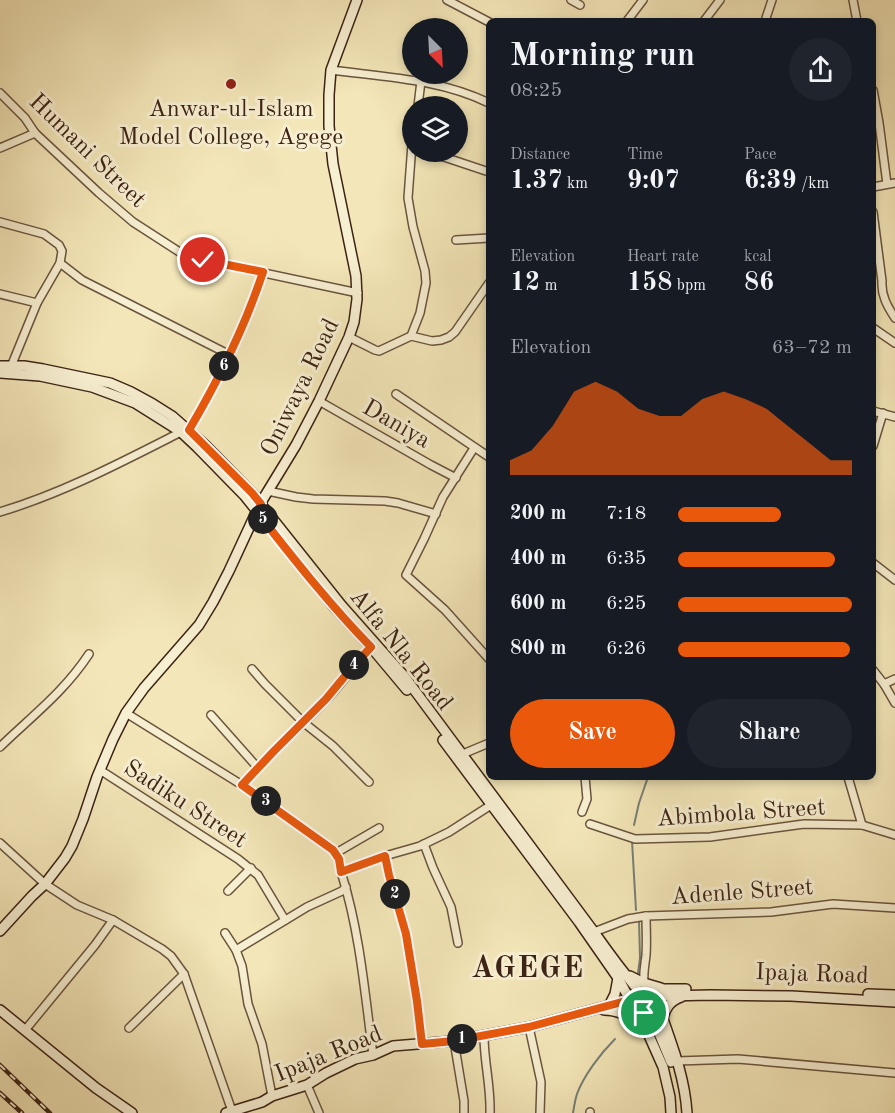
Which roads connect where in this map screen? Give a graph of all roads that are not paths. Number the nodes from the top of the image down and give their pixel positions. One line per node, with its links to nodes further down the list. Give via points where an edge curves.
1 (357, 0): 14 (main road, Oniwaya Road)
2 (447, 0): 13 (street)
3 (572, 0): 8 (street)
4 (643, 0): 9 (street)
5 (720, 0): 10 (street)
6 (772, 0): 11 (street)
7 (853, 0): 12 (street)
8 (580, 5)
9 (629, 18)
10 (706, 18)
11 (766, 18)
12 (856, 18)
13 (486, 20)
14 (331, 70): 15 (street); 35 (main road, Oniwaya Road, via 328,95 333,164)
15 (402, 79)
16 (432, 84): 18 (street)
17 (0, 93): 20 (street, Humani Street)
18 (486, 102)
19 (876, 106): 26 (street)
20 (35, 133): 21 (street); 33 (street, Humani Street, via 99,193 173,248 190,257)
21 (0, 148)
22 (411, 162): 40 (street, via 408,198 426,283)
23 (459, 162): 24 (street)
24 (486, 171)
25 (895, 183): 26 (street)
26 (886, 184): 27 (street)
27 (876, 186)
28 (1, 219): 32 (street, via 54,240 61,248)
29 (876, 235): 38 (street, via 882,290)
30 (486, 238): 31 (street)
31 (456, 240)
32 (60, 263): 37 (street); 43 (street, via 82,280)
33 (263, 272): 35 (street, Humani Street); 43 (street)
34 (486, 287): 40 (street, via 449,337 432,340)
35 (358, 293): 41 (main road, Oniwaya Road)
36 (0, 294): 37 (street)
37 (37, 303): 45 (street)
38 (895, 318)
39 (876, 330): 42 (street)
40 (411, 336): 41 (street, via 379,351)
41 (349, 337): 47 (main road, Oniwaya Road)
42 (895, 343)
43 (230, 355): 51 (street)
44 (0, 366): 45 (main road, Alfa Nla Road)
45 (6, 370): 51 (main road, Alfa Nla Road, via 43,369 110,384 153,404 172,416)
46 (396, 394): 53 (street)
47 (319, 400): 55 (street, Daniya); 56 (main road, Oniwaya Road)
48 (876, 412): 49 (street)
49 (883, 413): 50 (street); 52 (street)
50 (895, 417)
51 (185, 431): 57 (main road, Alfa Nla Road, via 232,473); 58 (street, via 72,485)
52 (876, 436)
53 (474, 448): 54 (street); 55 (street)
54 (486, 455)
55 (456, 478): 59 (street)
56 (268, 491): 57 (main road, Oniwaya Road); 59 (street, via 313,499 386,501)
57 (259, 508): 62 (main road, Alfa Nla Road); 70 (main road, Oniwaya Road, via 199,625)
58 (0, 512)
59 (436, 514): 64 (street, via 406,577 445,610)
60 (876, 565): 61 (street)
61 (895, 580)
62 (374, 645): 72 (street); 75 (main road, Alfa Nla Road)
63 (89, 654): 74 (street, via 64,687)
64 (486, 655)
65 (252, 669): 72 (street)
66 (876, 674): 68 (street)
67 (895, 679): 68 (street)
68 (884, 684): 69 (street)
69 (895, 703)
70 (126, 713): 77 (main road, Oniwaya Road); 81 (street)
71 (211, 716): 76 (street)
72 (303, 722): 76 (street); 80 (street)
73 (486, 744): 75 (street)
74 (0, 747)
75 (458, 756): 82 (main road, Alfa Nla Road); 103 (main road, Alfa Nla Road)
76 (258, 768): 81 (street)
77 (100, 770): 92 (street, Sadiku Street); 94 (main road, Oniwaya Road, via 72,846)
78 (585, 780): 83 (street, via 587,799)
79 (849, 780): 85 (street)
80 (369, 782)
81 (242, 785): 90 (street)
82 (490, 805): 89 (street); 103 (main road, Alfa Nla Road)
83 (582, 812)
84 (590, 824): 85 (street, Abimbola Street, via 635,839 710,837 804,824)
85 (862, 825): 87 (street, Abimbola Street)
86 (379, 828): 90 (street)
87 (895, 835)
88 (0, 843): 94 (street)
89 (424, 844): 91 (street); 104 (street, via 451,907)
90 (336, 853): 93 (street)
91 (385, 856): 93 (street); 124 (street, via 406,934)
92 (251, 868): 96 (street); 100 (street, Sadiku Street)
93 (341, 872): 95 (street)
94 (45, 884): 99 (street, via 77,905); 101 (main road, Oniwaya Road)
95 (346, 887): 100 (street); 125 (street, via 357,935)
96 (228, 891)
97 (895, 908): 98 (street, Adenle Street, via 833,904 771,912)
98 (645, 916): 103 (street, Adenle Street); 108 (street)
99 (112, 920): 106 (street, via 171,956); 120 (street)
100 (285, 920): 105 (street)
101 (0, 931)
102 (225, 933): 105 (street)
103 (592, 935): 107 (main road, Alfa Nla Road); 108 (main road, Alfa Nla Road)
104 (458, 943)
105 (236, 950): 129 (street)
106 (184, 974): 119 (street); 130 (street)
107 (618, 978): 111 (main road, Alfa Nla Road); 113 (main road)
108 (643, 991): 109 (main road, Ipaja Road); 110 (main road, Ipaja Road, via 783,990); 111 (main road, Ipaja Road); 117 (main road, Alfa Nla Road)
109 (693, 995): 112 (main road, Ipaja Road); 117 (main road, via 673,1001)
110 (895, 995)
111 (628, 1001): 113 (main road, Ipaja Road); 116 (main road, Alfa Nla Road)
112 (895, 1002)
113 (609, 1006): 115 (main road, Ipaja Road)
114 (0, 1010): 120 (main road)
115 (593, 1010): 118 (main road, Ipaja Road); 121 (main road, via 611,1010 628,1016)
116 (638, 1014): 121 (main road, Alfa Nla Road); 137 (main road, via 644,1013 656,1026 669,1054)
117 (663, 1019): 126 (main road)
118 (529, 1027): 122 (main road, Ipaja Road); 135 (street, via 541,1082)
119 (129, 1028)
120 (26, 1029): 131 (main road)
121 (647, 1031): 136 (main road, Alfa Nla Road, via 663,1067)
122 (484, 1036): 123 (main road, Ipaja Road); 134 (street)
123 (454, 1041): 124 (main road, Ipaja Road); 133 (street)
124 (422, 1044): 125 (main road, Ipaja Road, via 393,1046)
125 (373, 1055): 128 (main road, Ipaja Road, via 355,1059)
126 (677, 1061): 127 (street, via 738,1059); 137 (main road, via 686,1094)
127 (895, 1073)
128 (307, 1085): 129 (main road, Ipaja Road); 132 (street)
129 (272, 1096): 130 (main road, Ipaja Road)
130 (229, 1112)
131 (132, 1113)
132 (320, 1113)
133 (464, 1113)
134 (490, 1113)
135 (540, 1113)
136 (671, 1113)
137 (686, 1113)

